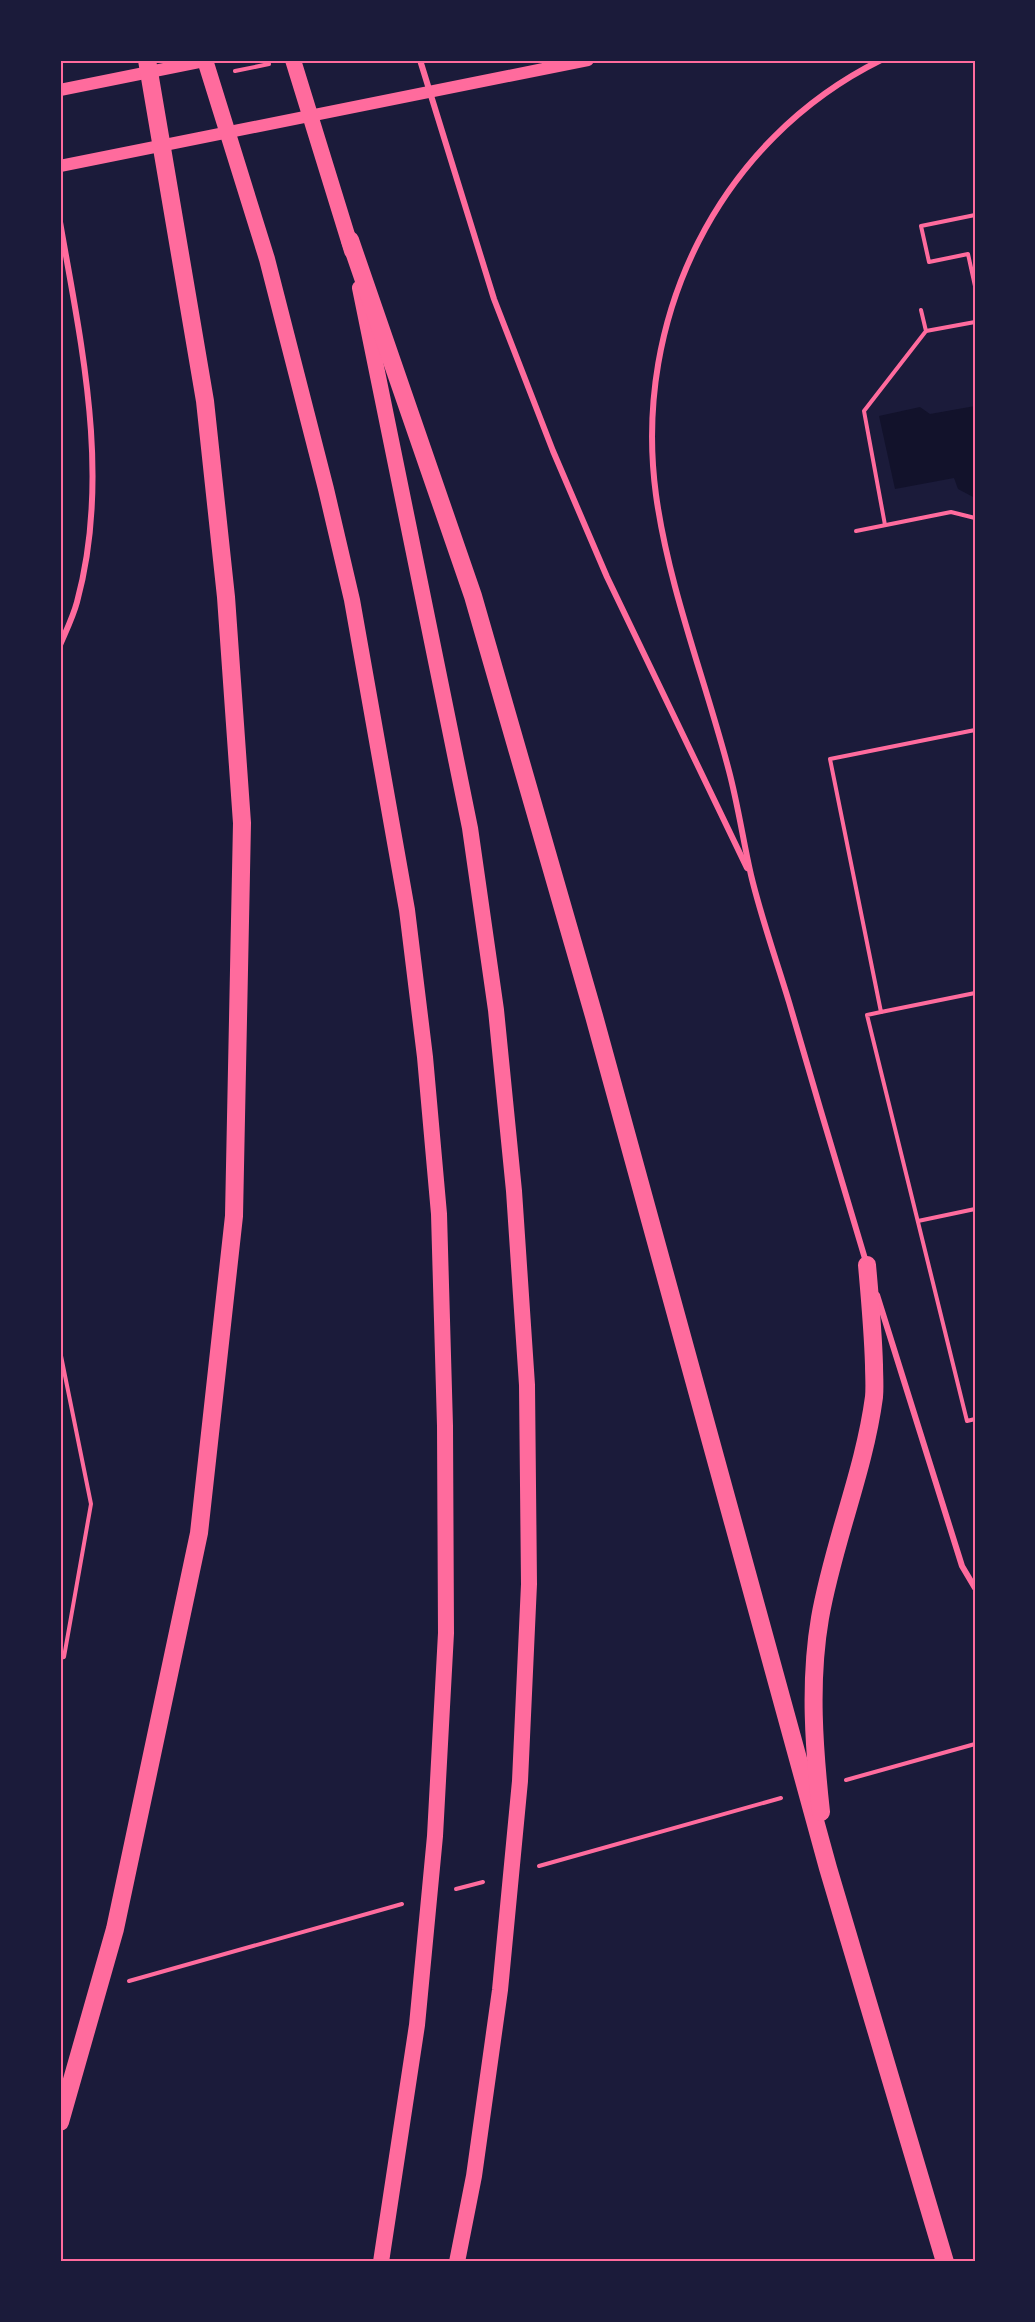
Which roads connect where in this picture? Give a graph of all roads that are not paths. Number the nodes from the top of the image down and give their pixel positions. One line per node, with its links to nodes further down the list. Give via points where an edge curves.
1 (147, 60): 16 (highway, via 205,401 226,597 242,823 234,1216 199,1533 115,1929)
2 (207, 60): 7 (main road); 17 (highway, via 267,259 352,600 407,910 439,1214 446,1426 446,1633 435,1836 417,2025)
3 (293, 60): 10 (highway)
4 (420, 60): 12 (street, via 494,299 553,451 607,577)
5 (587, 60): 8 (main road)
6 (881, 60): 12 (street, via 814,101 763,150 728,192 698,241 677,287 656,368 651,438 661,525 729,772)
7 (60, 90)
8 (60, 166)
9 (60, 222): 11 (street, via 88,400 94,496 88,554 76,605)
10 (350, 240): 15 (highway, via 473,596 594,1016); 18 (highway, via 470,828 497,1022 514,1191 527,1385 529,1584 520,1781 500,1990)
11 (60, 645)
12 (751, 876): 13 (street)
13 (867, 1265): 14 (street, via 962,1566); 15 (highway, via 874,1395 863,1454 834,1551 820,1619 814,1696 813,1742)
14 (975, 1588)
15 (828, 1868): 19 (highway)
16 (60, 2122)
17 (381, 2262)
18 (458, 2262)
19 (945, 2262)

